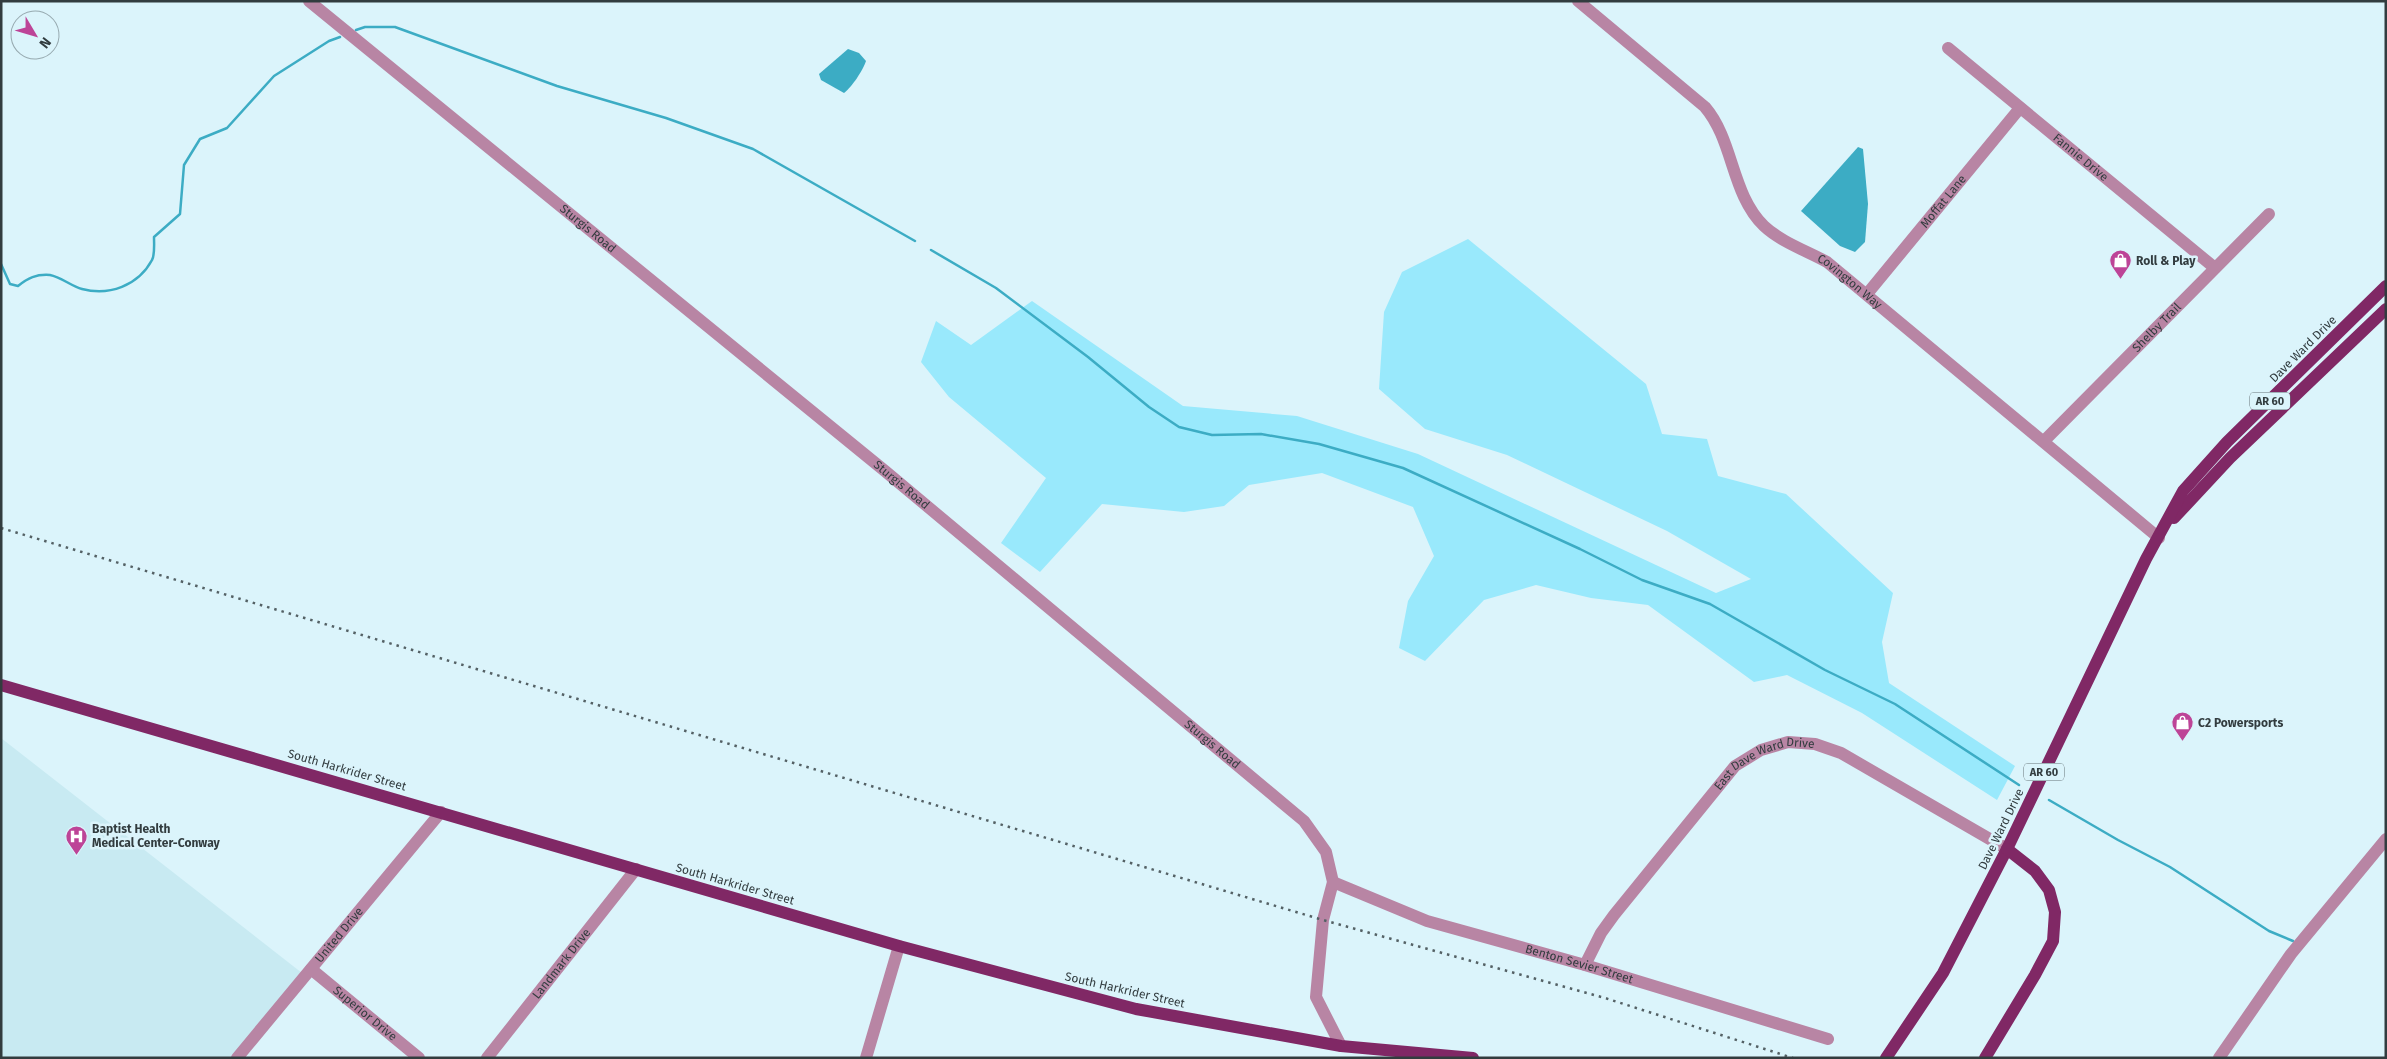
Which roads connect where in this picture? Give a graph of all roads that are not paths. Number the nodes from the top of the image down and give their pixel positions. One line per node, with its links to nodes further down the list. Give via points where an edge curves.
1 (309, 1): 18 (street, Sturgis Road, via 885,471 1304,822 1326,852)
2 (1578, 1): 8 (street, Covington Way, via 1716,120 1749,206 1764,225 1777,236 1827,262)
3 (1948, 48): 4 (street, Fannie Drive)
4 (2020, 108): 6 (street, Fannie Drive); 8 (street, Moffat Lane)
5 (2269, 214): 6 (street, Shelby Trail)
6 (2215, 268): 10 (street, Shelby Trail)
7 (2386, 286): 11 (main road, Dave Ward Drive / AR 60, via 2227,442 2183,491)
8 (1867, 294): 10 (street, Covington Way)
9 (2386, 309): 11 (main road, Dave Ward Drive / AR 60, via 2230,458)
10 (2044, 441): 12 (street, Covington Way)
11 (2166, 525): 12 (main road, Dave Ward Drive / AR 60)
12 (2159, 538): 16 (main road, Dave Ward Drive / AR 60, via 2119,614)
13 (1, 685): 14 (main road, South Harkrider Street)
14 (441, 812): 17 (main road, South Harkrider Street); 21 (street, United Drive)
15 (2386, 839): 31 (street, via 2292,954)
16 (2007, 849): 20 (street, East Dave Ward Drive, via 1841,753 1804,742 1775,745 1745,758 1722,779 1614,914); 29 (main road, Dave Ward Drive / AR 60, via 1944,973); 30 (main road, via 2035,871 2049,890 2055,912 2052,941)
17 (636, 869): 19 (main road, South Harkrider Street); 26 (street, Landmark Drive)
18 (1333, 882): 20 (street, Benton Sevier Street, via 1427,921); 23 (street, Sturgis Road, via 1323,920 1316,998)
19 (899, 946): 23 (main road, South Harkrider Street, via 1136,1009); 27 (street)
20 (1585, 965): 22 (street, Benton Sevier Street)
21 (311, 968): 24 (street, United Drive); 25 (street, Superior Drive)
22 (1828, 1039)
23 (1341, 1046): 28 (main road, South Harkrider Street)
24 (237, 1058)
25 (419, 1058)
26 (487, 1058)
27 (866, 1058)
28 (1473, 1058)
29 (1886, 1058)
30 (1985, 1058)
31 (2220, 1058)

